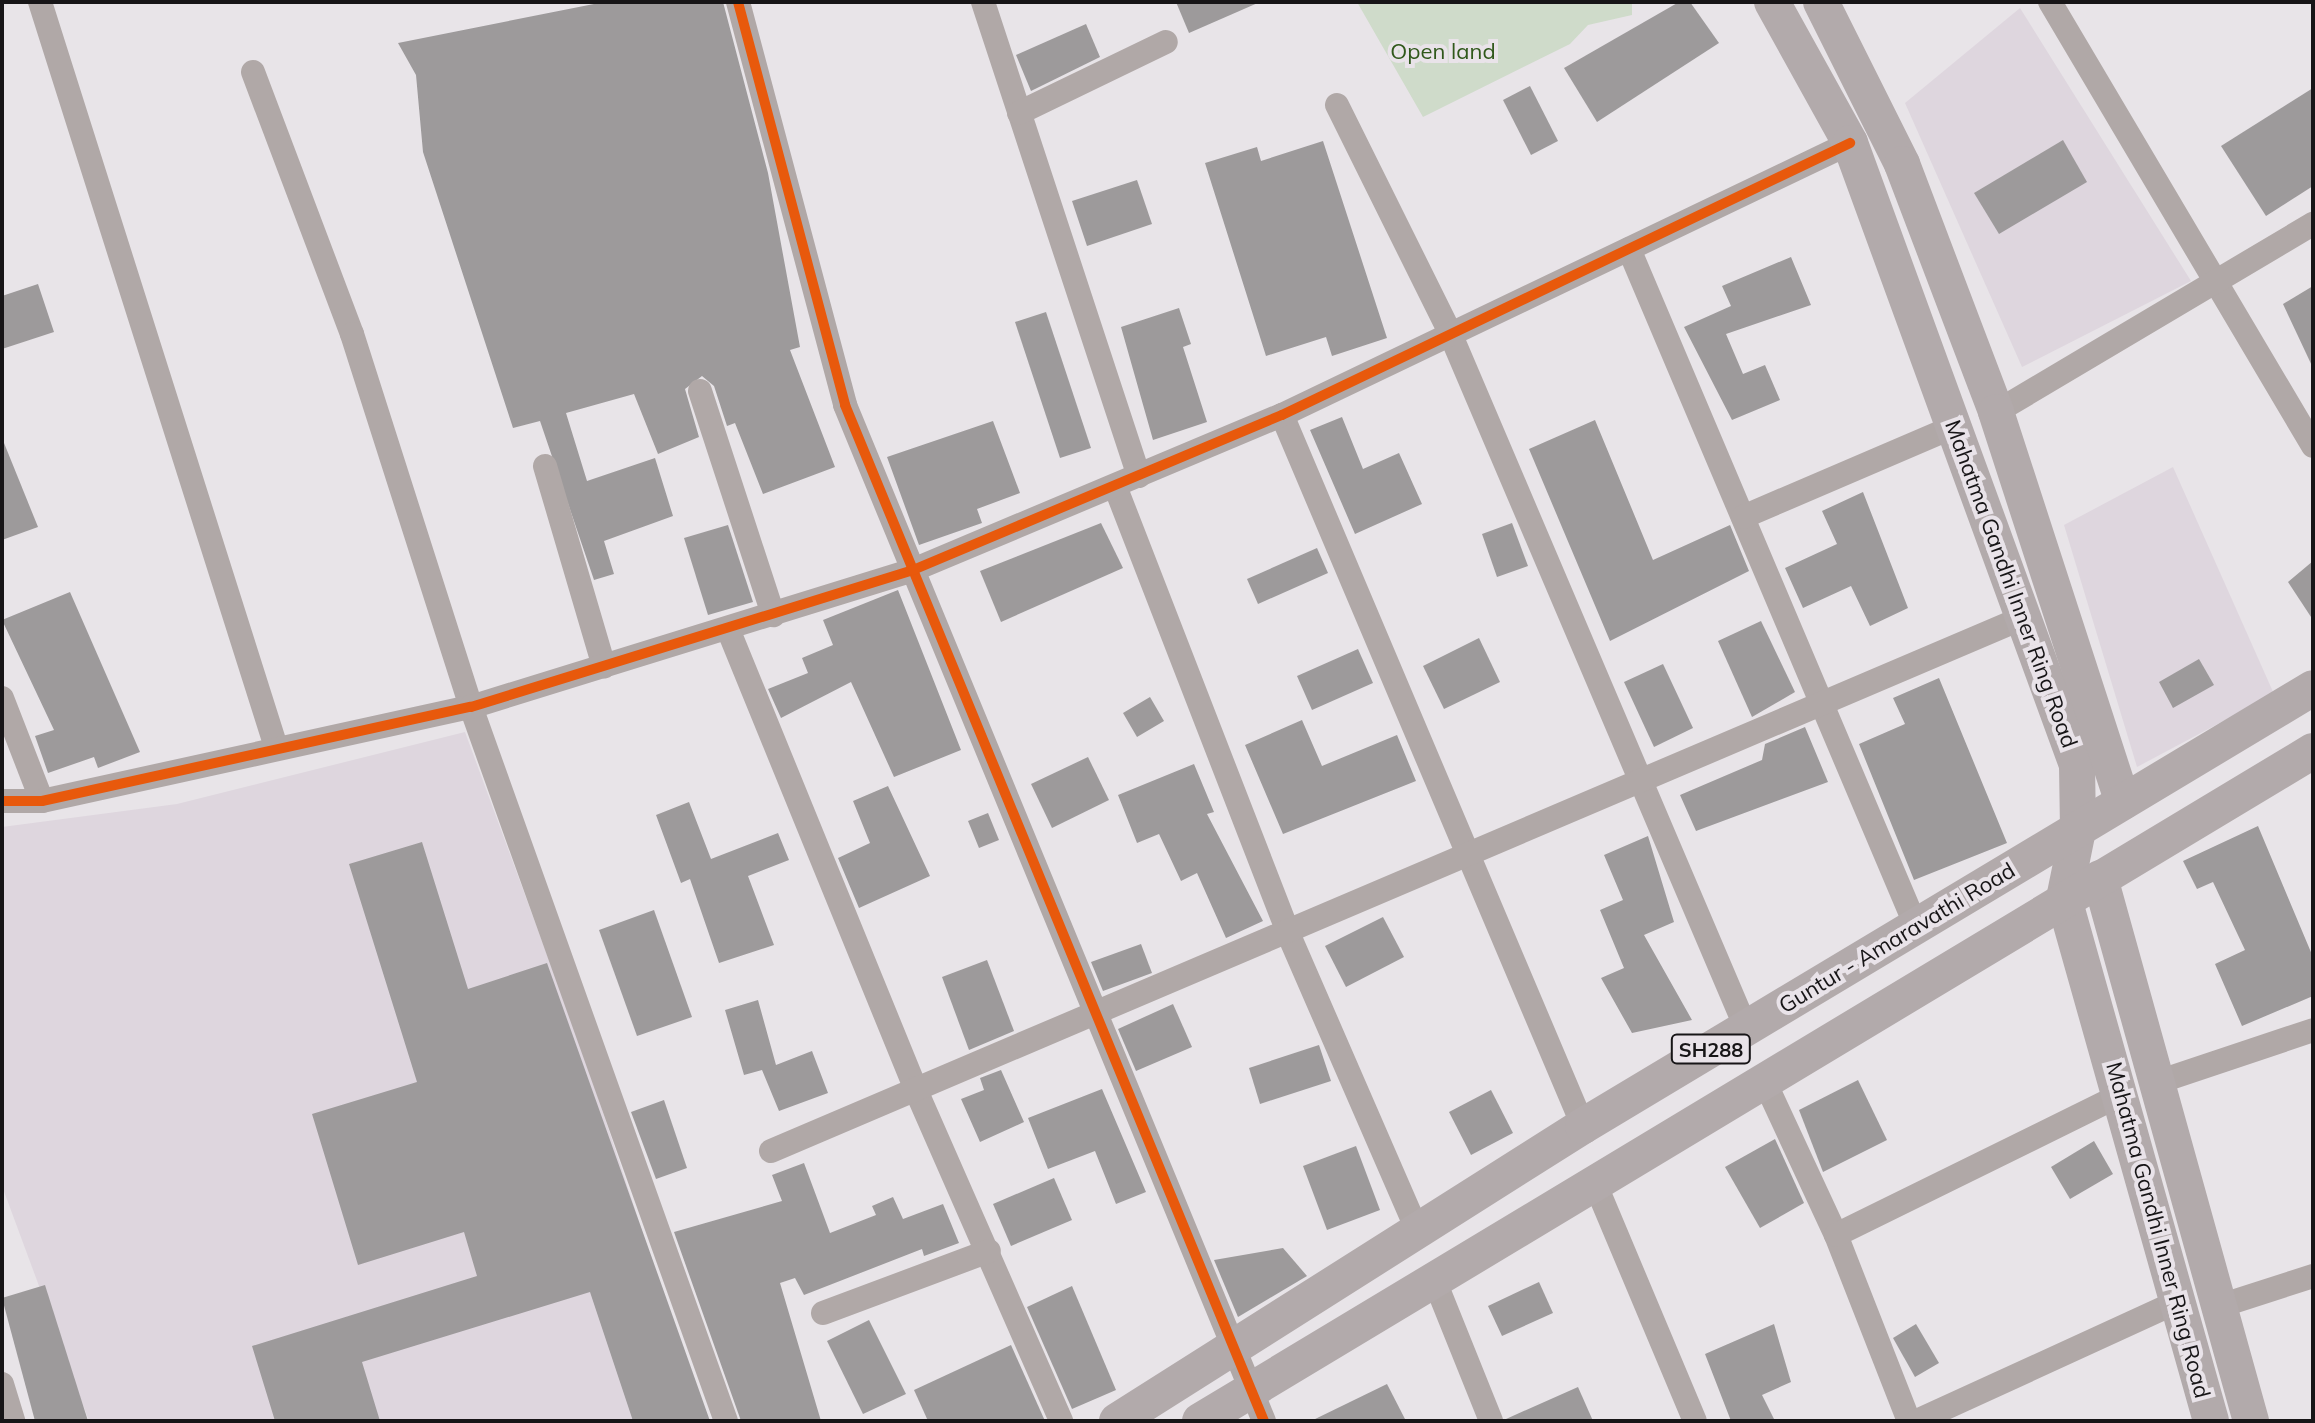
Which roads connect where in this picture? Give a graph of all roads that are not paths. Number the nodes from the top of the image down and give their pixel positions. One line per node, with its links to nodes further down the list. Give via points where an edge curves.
1 (40, 2): 34 (street)
2 (738, 2): 25 (street, via 845,405)
3 (983, 2): 10 (street)
4 (1772, 2): 11 (main road, Mahatma Gandhi Inner Ring Road)
5 (1821, 2): 17 (main road, Mahatma Gandhi Inner Ring Road, via 1902,164)
6 (2050, 2): 14 (street)
7 (1166, 42): 10 (street)
8 (253, 72): 33 (street, via 352,334)
9 (1337, 105): 15 (street)
10 (1019, 113): 22 (street)
11 (1850, 143): 13 (street); 19 (main road, Mahatma Gandhi Inner Ring Road)
12 (2313, 224): 14 (street)
13 (1629, 249): 15 (street); 24 (street)
14 (2217, 282): 17 (street); 20 (street)
15 (1450, 333): 18 (street); 36 (street)
16 (700, 391): 26 (street)
17 (1996, 412): 39 (main road, Mahatma Gandhi Inner Ring Road)
18 (1282, 415): 22 (street); 41 (street)
19 (1955, 426): 24 (street); 27 (main road, Mahatma Gandhi Inner Ring Road)
20 (2313, 446)
21 (545, 466): 29 (street)
22 (1139, 476): 23 (street)
23 (1115, 486): 25 (street); 45 (street)
24 (1743, 517): 32 (street)
25 (913, 570): 26 (street); 46 (street)
26 (773, 615): 28 (street)
27 (2025, 617): 32 (street); 40 (main road, Mahatma Gandhi Inner Ring Road, via 2077,765)
28 (728, 629): 29 (street); 52 (street)
29 (604, 667): 33 (street)
30 (2313, 688): 39 (main road, Guntur - Amaravathi Road / SH288)
31 (2, 698): 38 (street)
32 (1821, 699): 36 (street); 44 (street)
33 (471, 707): 34 (street); 70 (street)
34 (276, 747): 38 (street)
35 (2313, 751): 42 (main road, SH288)
36 (1644, 775): 41 (street); 47 (street)
37 (2, 801): 38 (street)
38 (42, 801)
39 (2123, 802): 40 (main road, Guntur - Amaravathi Road / SH288)
40 (2078, 830): 43 (main road, Mahatma Gandhi Inner Ring Road); 44 (main road, Guntur - Amaravathi Road / SH288)
41 (1463, 852): 45 (street); 55 (street)
42 (2100, 878): 43 (main road, SH288); 51 (main road, Mahatma Gandhi Inner Ring Road)
43 (2064, 899): 50 (main road, SH288); 53 (main road, Mahatma Gandhi Inner Ring Road)
44 (1916, 926): 47 (main road, Guntur - Amaravathi Road / SH288)
45 (1288, 933): 46 (street); 58 (street)
46 (1093, 1014): 52 (street); 66 (street)
47 (1746, 1028): 49 (main road, Guntur - Amaravathi Road / SH288)
48 (2313, 1030): 51 (street)
49 (1674, 1071): 54 (main road); 55 (main road, Guntur - Amaravathi Road / SH288)
50 (1763, 1078): 54 (main road, SH288); 59 (street)
51 (2158, 1082): 64 (main road, Mahatma Gandhi Inner Ring Road)
52 (915, 1088): 56 (street); 60 (street)
53 (2121, 1095): 59 (street); 63 (main road, Mahatma Gandhi Inner Ring Road)
54 (1700, 1116): 57 (main road, SH288)
55 (1583, 1126): 58 (main road, Guntur - Amaravathi Road / SH288)
56 (771, 1151)
57 (1594, 1181): 62 (main road, SH288); 75 (street)
58 (1417, 1229): 66 (main road, Guntur - Amaravathi Road / SH288)
59 (1836, 1235): 76 (street)
60 (989, 1251): 65 (street); 71 (street)
61 (2313, 1276): 64 (street)
62 (1434, 1279): 68 (main road, SH288); 74 (street)
63 (2177, 1302): 77 (street); 78 (main road, Mahatma Gandhi Inner Ring Road)
64 (2220, 1306): 79 (main road, Mahatma Gandhi Inner Ring Road)
65 (823, 1313)
66 (1232, 1344): 68 (street); 72 (main road, Guntur - Amaravathi Road / SH288)
67 (2, 1384): 69 (street)
68 (1258, 1406): 73 (main road, SH288)
69 (13, 1421)
70 (726, 1421)
71 (1061, 1421)
72 (1117, 1421)
73 (1200, 1421)
74 (1491, 1421)
75 (1695, 1421)
76 (1909, 1421)
77 (1917, 1421)
78 (2211, 1421)
79 (2251, 1421)

